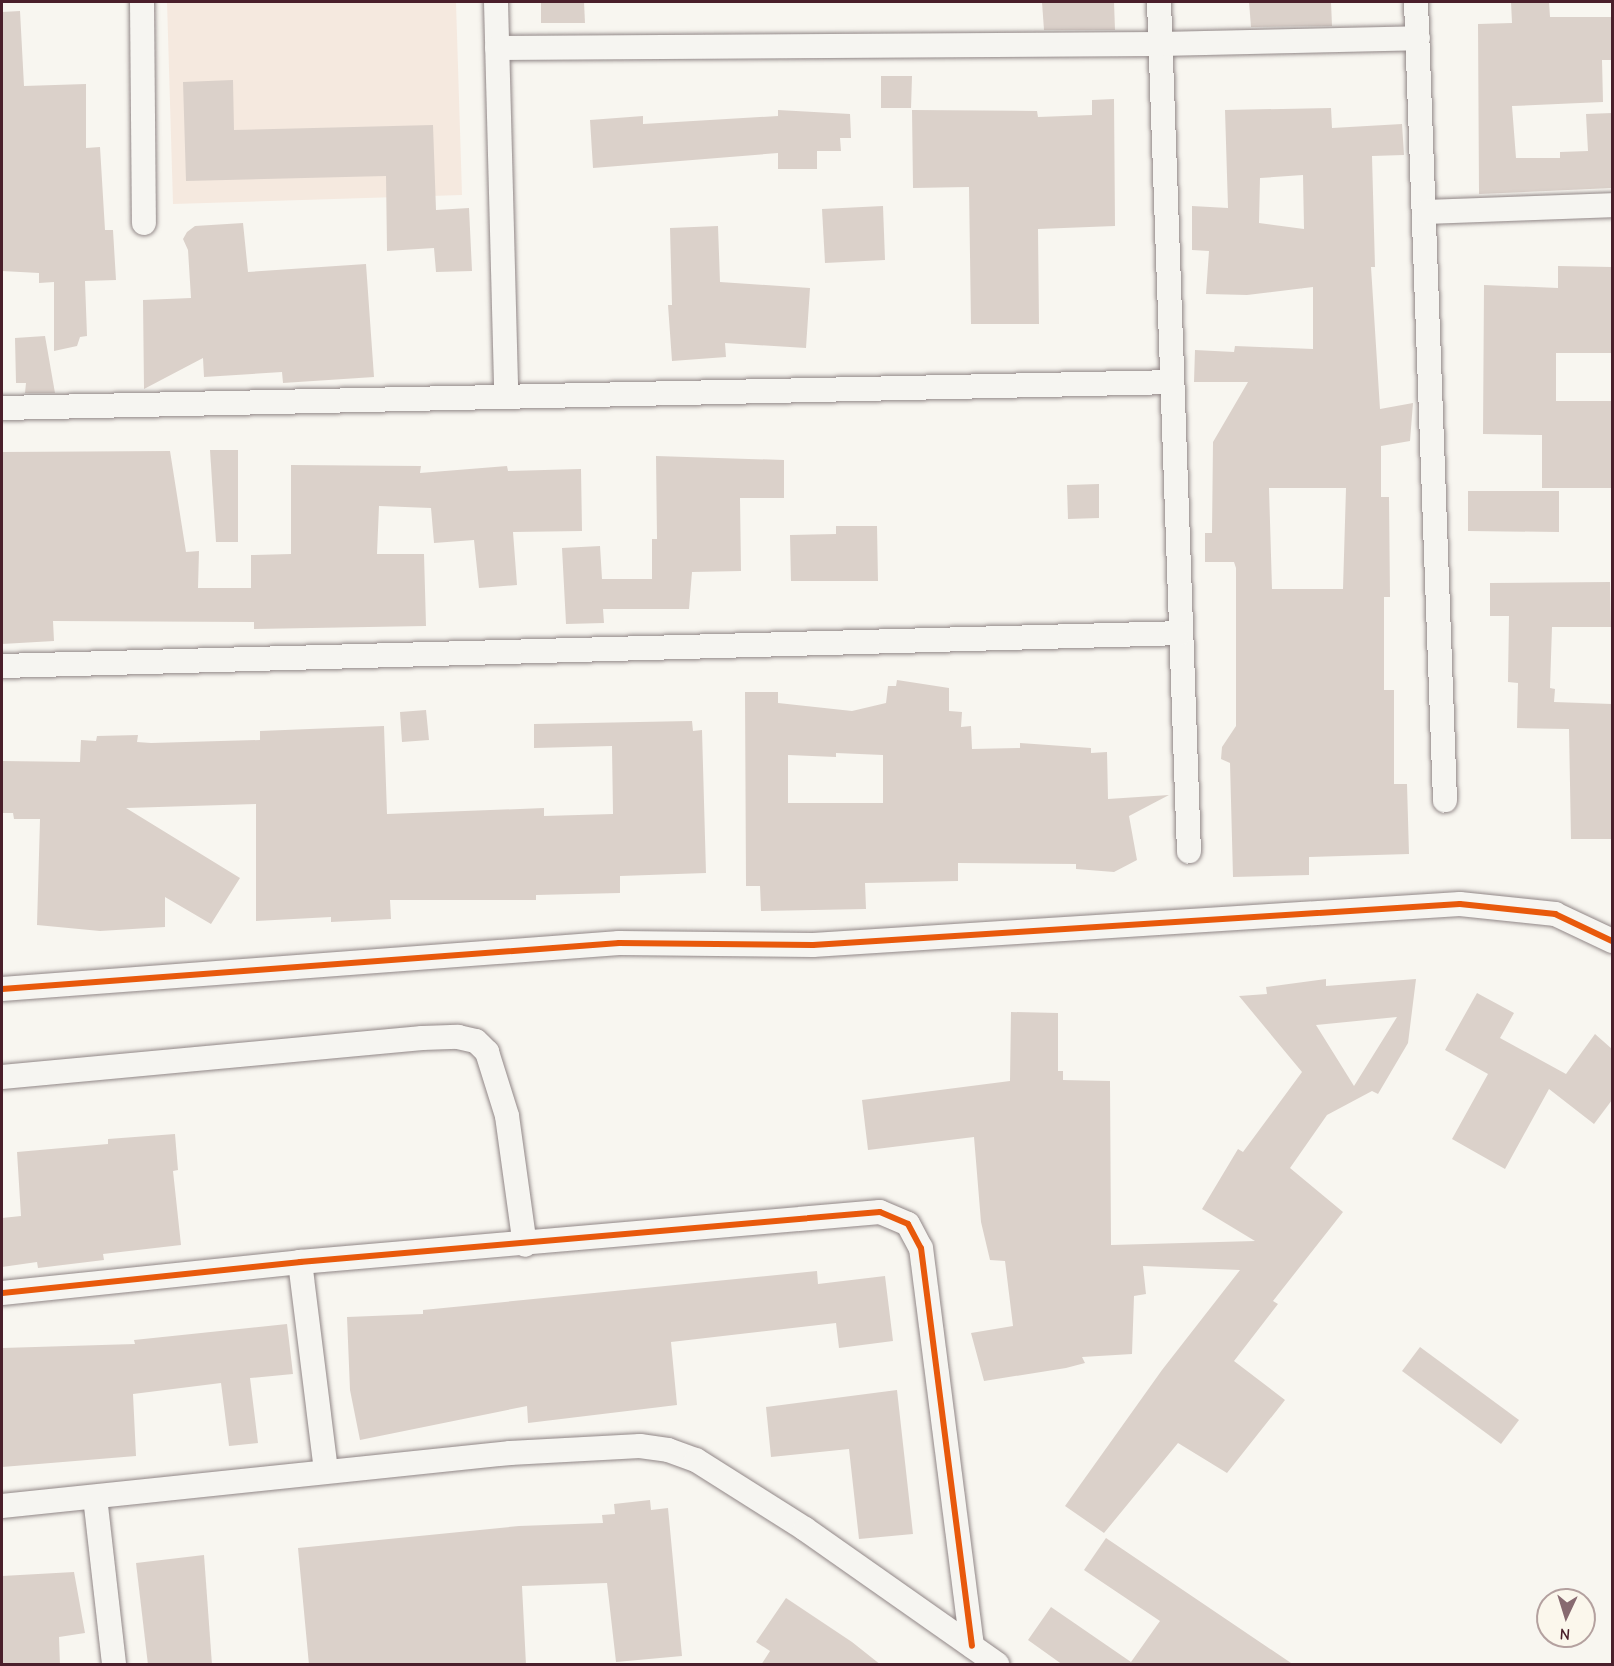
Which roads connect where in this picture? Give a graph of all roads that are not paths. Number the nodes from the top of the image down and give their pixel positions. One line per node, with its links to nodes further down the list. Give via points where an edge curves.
1 (142, 2): 10 (street)
2 (496, 2): 7 (street)
3 (1159, 2): 6 (street)
4 (1416, 2): 5 (street)
5 (1418, 38): 6 (street); 9 (street)
6 (1160, 44): 7 (street); 11 (street)
7 (497, 48): 12 (street)
8 (1612, 205): 9 (street)
9 (1424, 212): 16 (street)
10 (144, 223)
11 (1173, 381): 12 (street); 14 (street)
12 (506, 395): 13 (street)
13 (2, 408)
14 (1181, 633): 15 (street); 17 (street)
15 (2, 666)
16 (1445, 800)
17 (1189, 851)
18 (1612, 940): 19 (street, via 1555,914 1460,904 813,945 619,943)
19 (2, 989)
20 (2, 1077): 21 (street, via 422,1038 476,1041 487,1052 507,1116)
21 (525, 1245): 22 (street); 27 (street, via 843,1213 880,1212 908,1224 921,1248 929,1290)
22 (300, 1262): 23 (street); 24 (street)
23 (2, 1293)
24 (326, 1470): 25 (street); 27 (street, via 576,1449 640,1446 668,1450 696,1460 805,1528)
25 (95, 1497): 26 (street); 28 (street)
26 (2, 1506)
27 (972, 1646): 29 (street)
28 (114, 1665)
29 (997, 1665)

